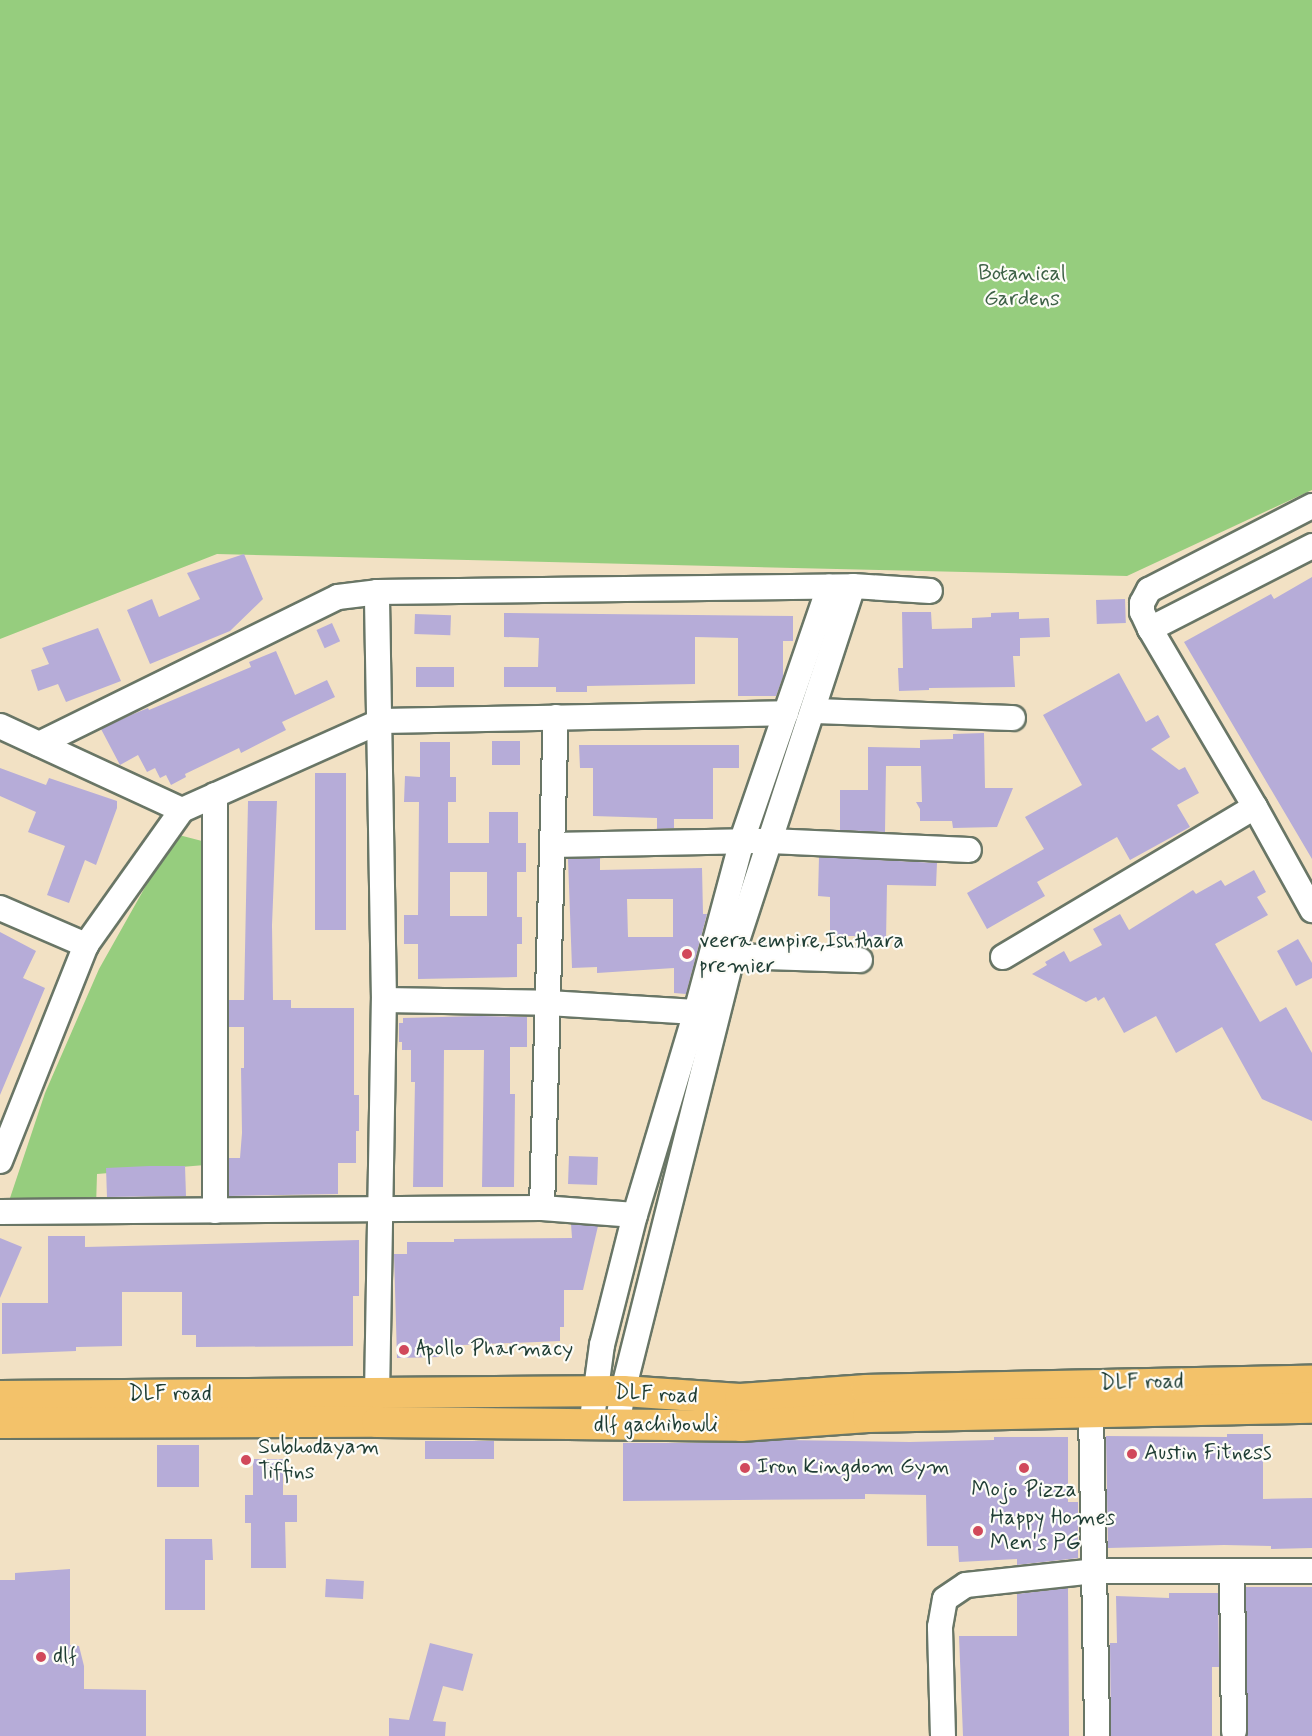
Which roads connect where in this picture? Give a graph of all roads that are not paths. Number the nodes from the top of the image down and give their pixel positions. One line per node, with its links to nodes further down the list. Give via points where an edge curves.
1 (1310, 510): 7 (street, via 1149,590 1143,598 1142,612)
2 (1312, 546): 7 (street)
3 (829, 586): 4 (street); 6 (street); 9 (street)
4 (853, 586): 5 (street); 8 (street)
5 (930, 591)
6 (377, 592): 12 (street); 14 (street, via 338,597)
7 (1150, 629): 16 (street)
8 (813, 711): 11 (street); 19 (street)
9 (786, 713): 10 (street); 18 (street)
10 (556, 717): 12 (street); 20 (street)
11 (1013, 718)
12 (381, 721): 15 (street); 28 (street)
13 (0, 726): 14 (street)
14 (39, 744): 17 (street)
15 (215, 795): 17 (street); 34 (street)
16 (1255, 807): 23 (street); 26 (street)
17 (183, 810): 24 (street)
18 (741, 840): 19 (street); 20 (street); 30 (street)
19 (770, 841): 21 (street); 25 (street)
20 (552, 845): 29 (street)
21 (969, 850)
22 (0, 908): 24 (street)
23 (1312, 910)
24 (86, 945): 31 (street)
25 (732, 956): 27 (street); 38 (street)
26 (1003, 957)
27 (860, 960)
28 (384, 1000): 29 (street); 33 (street)
29 (548, 1003): 30 (street); 32 (street)
30 (696, 1012): 36 (street)
31 (0, 1161)
32 (542, 1208): 33 (street); 36 (street)
33 (382, 1210): 34 (street); 39 (street)
34 (215, 1211): 35 (street)
35 (0, 1212)
36 (634, 1215): 38 (street, via 602,1345)
37 (1312, 1381): 38 (main road, DLF road, via 867,1390 740,1399)
38 (609, 1392): 39 (main road, DLF road); 44 (street)
39 (377, 1395): 40 (main road, DLF road)
40 (0, 1396)
41 (1312, 1408): 42 (main road, dlf gachibowli)
42 (1090, 1412): 44 (main road, dlf gachibowli, via 868,1417 741,1426); 45 (street)
43 (0, 1423): 44 (main road, dlf gachibowli)
44 (604, 1426)
45 (1094, 1571): 46 (street); 49 (street, via 966,1585 945,1599 940,1627); 50 (street)
46 (1232, 1571): 47 (street); 48 (street)
47 (1312, 1571)
48 (1234, 1731)
49 (943, 1736)
50 (1097, 1736)

